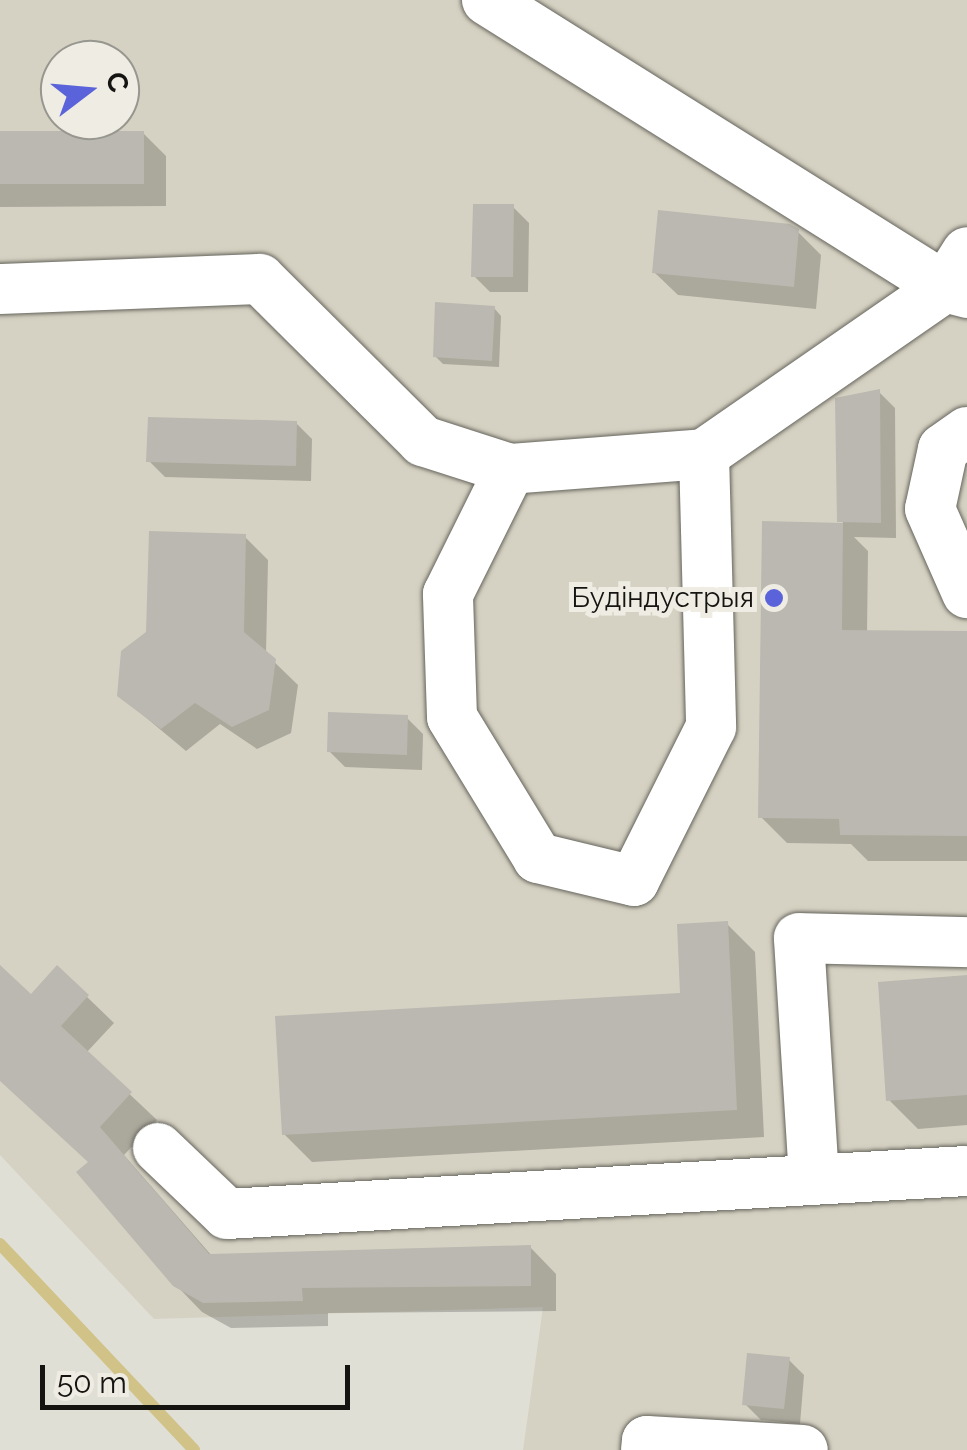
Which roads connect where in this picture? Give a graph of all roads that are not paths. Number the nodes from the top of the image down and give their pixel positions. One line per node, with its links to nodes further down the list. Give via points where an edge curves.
1 (487, 0): 2 (lane)
2 (960, 277): 5 (lane)
3 (0, 289): 6 (lane, via 260,280 424,441)
4 (967, 432): 7 (lane, via 944,449 930,509)
5 (704, 454): 6 (lane); 6 (lane, via 711,727 634,880 538,858 452,717 448,594)
6 (510, 468)
7 (967, 593)
8 (967, 942): 11 (lane, via 799,938)
9 (158, 1148): 11 (lane, via 227,1214)
10 (967, 1171): 11 (lane)
11 (814, 1178)
12 (646, 1450): 13 (lane, via 646,1441)
13 (803, 1450)

